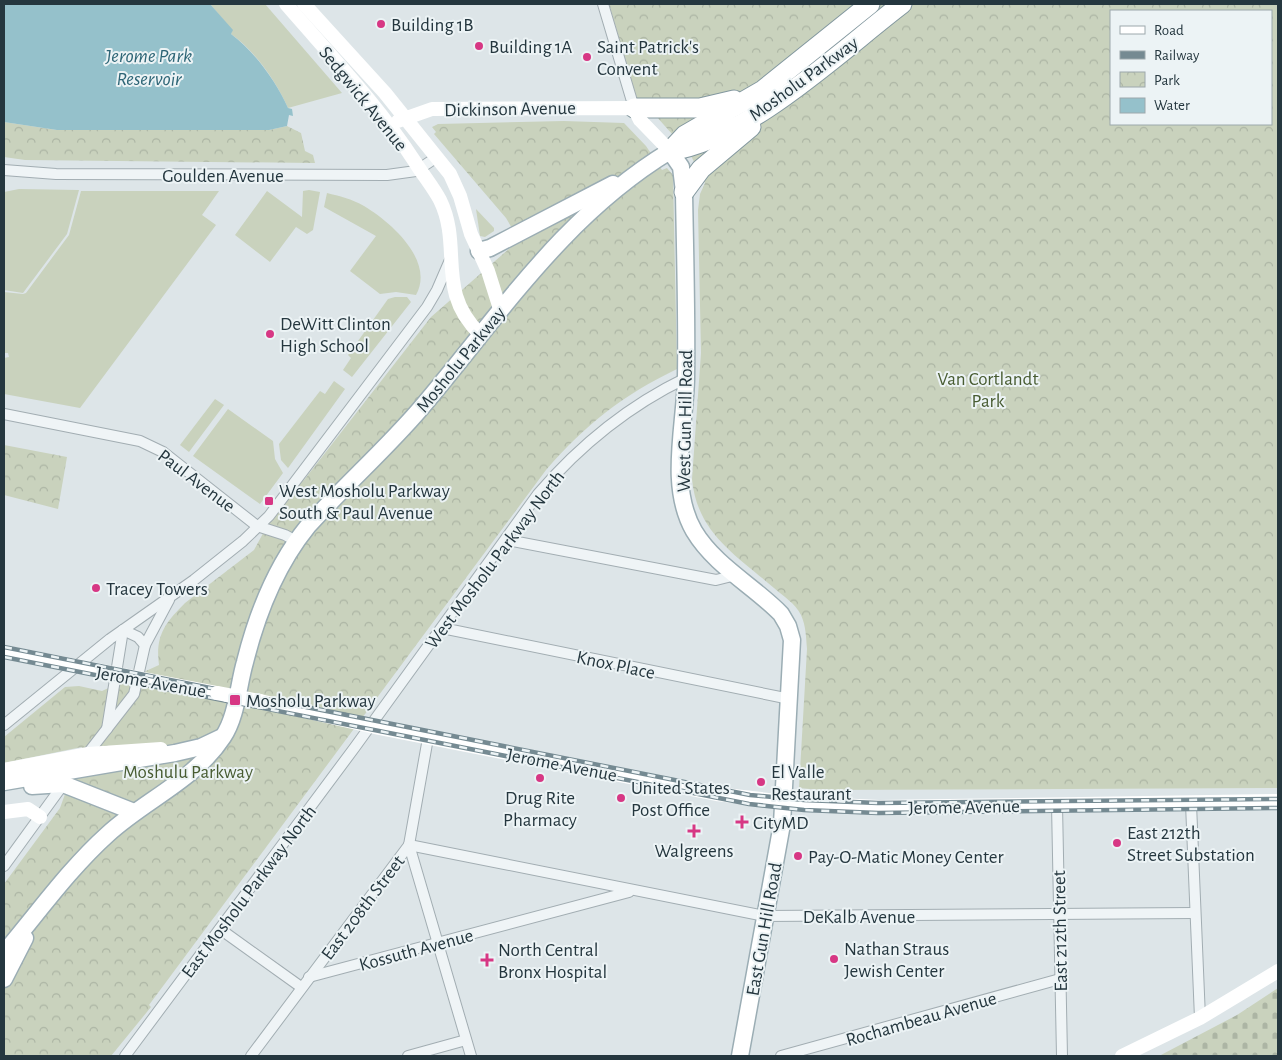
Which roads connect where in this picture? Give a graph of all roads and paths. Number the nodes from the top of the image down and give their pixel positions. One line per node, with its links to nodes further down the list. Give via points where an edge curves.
1 (286, 4): 9 (main road, Sedgwick Avenue)
2 (304, 4): 8 (main road, Sedgwick Avenue)
3 (602, 4): 7 (street)
4 (870, 4): 6 (highway, Mosholu Parkway)
5 (902, 4): 6 (highway, Mosholu Parkway)
6 (769, 96): 7 (highway, via 708,107); 10 (highway, Mosholu Parkway, via 737,126 692,148); 15 (highway, via 758,121 701,169)
7 (634, 108): 8 (main road, Dickinson Avenue, via 432,109); 10 (main road, via 640,120)
8 (405, 118): 9 (main road, Dickinson Avenue); 11 (main road, Sedgwick Avenue)
9 (390, 125): 13 (main road, Sedgwick Avenue)
10 (670, 151): 14 (main road, Mosholu Parkway); 15 (main road, West Gun Hill Road, via 681,167)
11 (437, 157): 13 (street, Goulden Avenue); 16 (main road, Sedgwick Avenue, via 454,182)
12 (4, 170): 13 (street, Goulden Avenue, via 56,174 325,175 393,175)
13 (420, 170): 17 (main road, Sedgwick Avenue, via 440,200 445,214)
14 (630, 178): 16 (main road, via 599,190); 18 (main road, Mosholu Parkway, via 549,252)
15 (684, 192): 20 (main road, West Gun Hill Road)
16 (479, 251): 18 (main road, Sedgwick Avenue)
17 (450, 260): 19 (main road, Sedgwick Avenue, via 459,304 464,316); 22 (street, via 424,311 269,516)
18 (500, 309): 19 (main road, Mosholu Parkway)
19 (480, 334): 24 (main road, Mosholu Parkway, via 411,419)
20 (686, 378): 23 (street, West Mosholu Parkway North, via 626,412 578,450 538,494); 25 (main road, West Gun Hill Road, via 680,471 682,496 698,536)
21 (4, 414): 22 (street, Paul Avenue, via 140,442 163,452)
22 (257, 526): 24 (street, Paul Avenue); 26 (street, via 243,541)
23 (507, 540): 25 (street, via 716,580); 27 (street, West Mosholu Parkway North)
24 (296, 541): 38 (main road, Mosholu Parkway, via 280,569 248,648)
25 (736, 575): 34 (main road, West Gun Hill Road, via 778,611 788,626 792,650)
26 (170, 597): 28 (street); 29 (street)
27 (442, 628): 34 (street, Knox Place); 36 (street, West Mosholu Parkway North)
28 (123, 630): 29 (street, via 138,636); 31 (street); 32 (street)
29 (145, 645): 33 (street)
30 (4, 652): 31 (main road, Jerome Avenue)
31 (76, 667): 32 (main road, Jerome Avenue); 35 (street)
32 (115, 674): 33 (main road, Jerome Avenue); 37 (street)
33 (138, 679): 36 (main road, Jerome Avenue, bridge, via 260,701); 37 (street, via 134,694)
34 (790, 699): 48 (main road, West Gun Hill Road)
35 (4, 725)
36 (370, 726): 39 (main road, Jerome Avenue); 63 (street, East Mosholu Parkway North)
37 (107, 730): 41 (street)
38 (225, 736): 40 (main road); 52 (main road, Mosholu Parkway, via 200,765)
39 (428, 738): 48 (main road, Jerome Avenue, via 716,794); 54 (street, East 208th Street)
40 (192, 750): 41 (main road, via 174,748); 42 (main road)
41 (88, 754): 42 (street); 43 (main road)
42 (77, 768): 44 (main road); 45 (street)
43 (4, 770)
44 (4, 782)
45 (63, 784): 46 (main road); 52 (main road); 53 (street)
46 (4, 790)
47 (1278, 801): 49 (main road, Jerome Avenue)
48 (784, 802): 50 (main road, Jerome Avenue, via 879,807); 60 (main road, East Gun Hill Road)
49 (1191, 804): 50 (main road, Jerome Avenue); 59 (street)
50 (1057, 805): 61 (street, East 212th Street)
51 (4, 812): 53 (main road, via 28,808)
52 (134, 812): 62 (main road, Mosholu Parkway, via 93,848)
53 (40, 817): 55 (street)
54 (409, 845): 56 (street, DeKalb Avenue); 64 (street); 67 (street, East 208th Street)
55 (4, 866)
56 (592, 883): 57 (street, DeKalb Avenue); 58 (street, via 587,898)
57 (632, 891): 58 (street, Kossuth Avenue); 60 (street, DeKalb Avenue)
58 (580, 905): 64 (street, Kossuth Avenue)
59 (1195, 913): 61 (street, DeKalb Avenue); 71 (street)
60 (766, 916): 61 (street, DeKalb Avenue); 77 (main road, East Gun Hill Road)
61 (1059, 916): 69 (street, East 212th Street)
62 (34, 918): 65 (main road, Mosholu Parkway); 68 (main road, Mosholu Parkway)
63 (220, 929): 70 (street); 73 (street, East Mosholu Parkway North)
64 (439, 943): 67 (street, Kossuth Avenue); 72 (street)
65 (4, 953)
66 (1278, 970): 71 (main road)
67 (309, 976): 70 (street, East 208th Street)
68 (4, 979)
69 (1060, 979): 78 (street, Rochambeau Avenue); 79 (street, East 212th Street)
70 (301, 987): 74 (street, East 208th Street)
71 (1200, 1018): 80 (main road)
72 (466, 1040): 75 (street); 76 (street)
73 (125, 1056)
74 (251, 1056)
75 (408, 1056)
76 (471, 1056)
77 (740, 1056)
78 (781, 1056)
79 (1062, 1056)
80 (1122, 1056)

